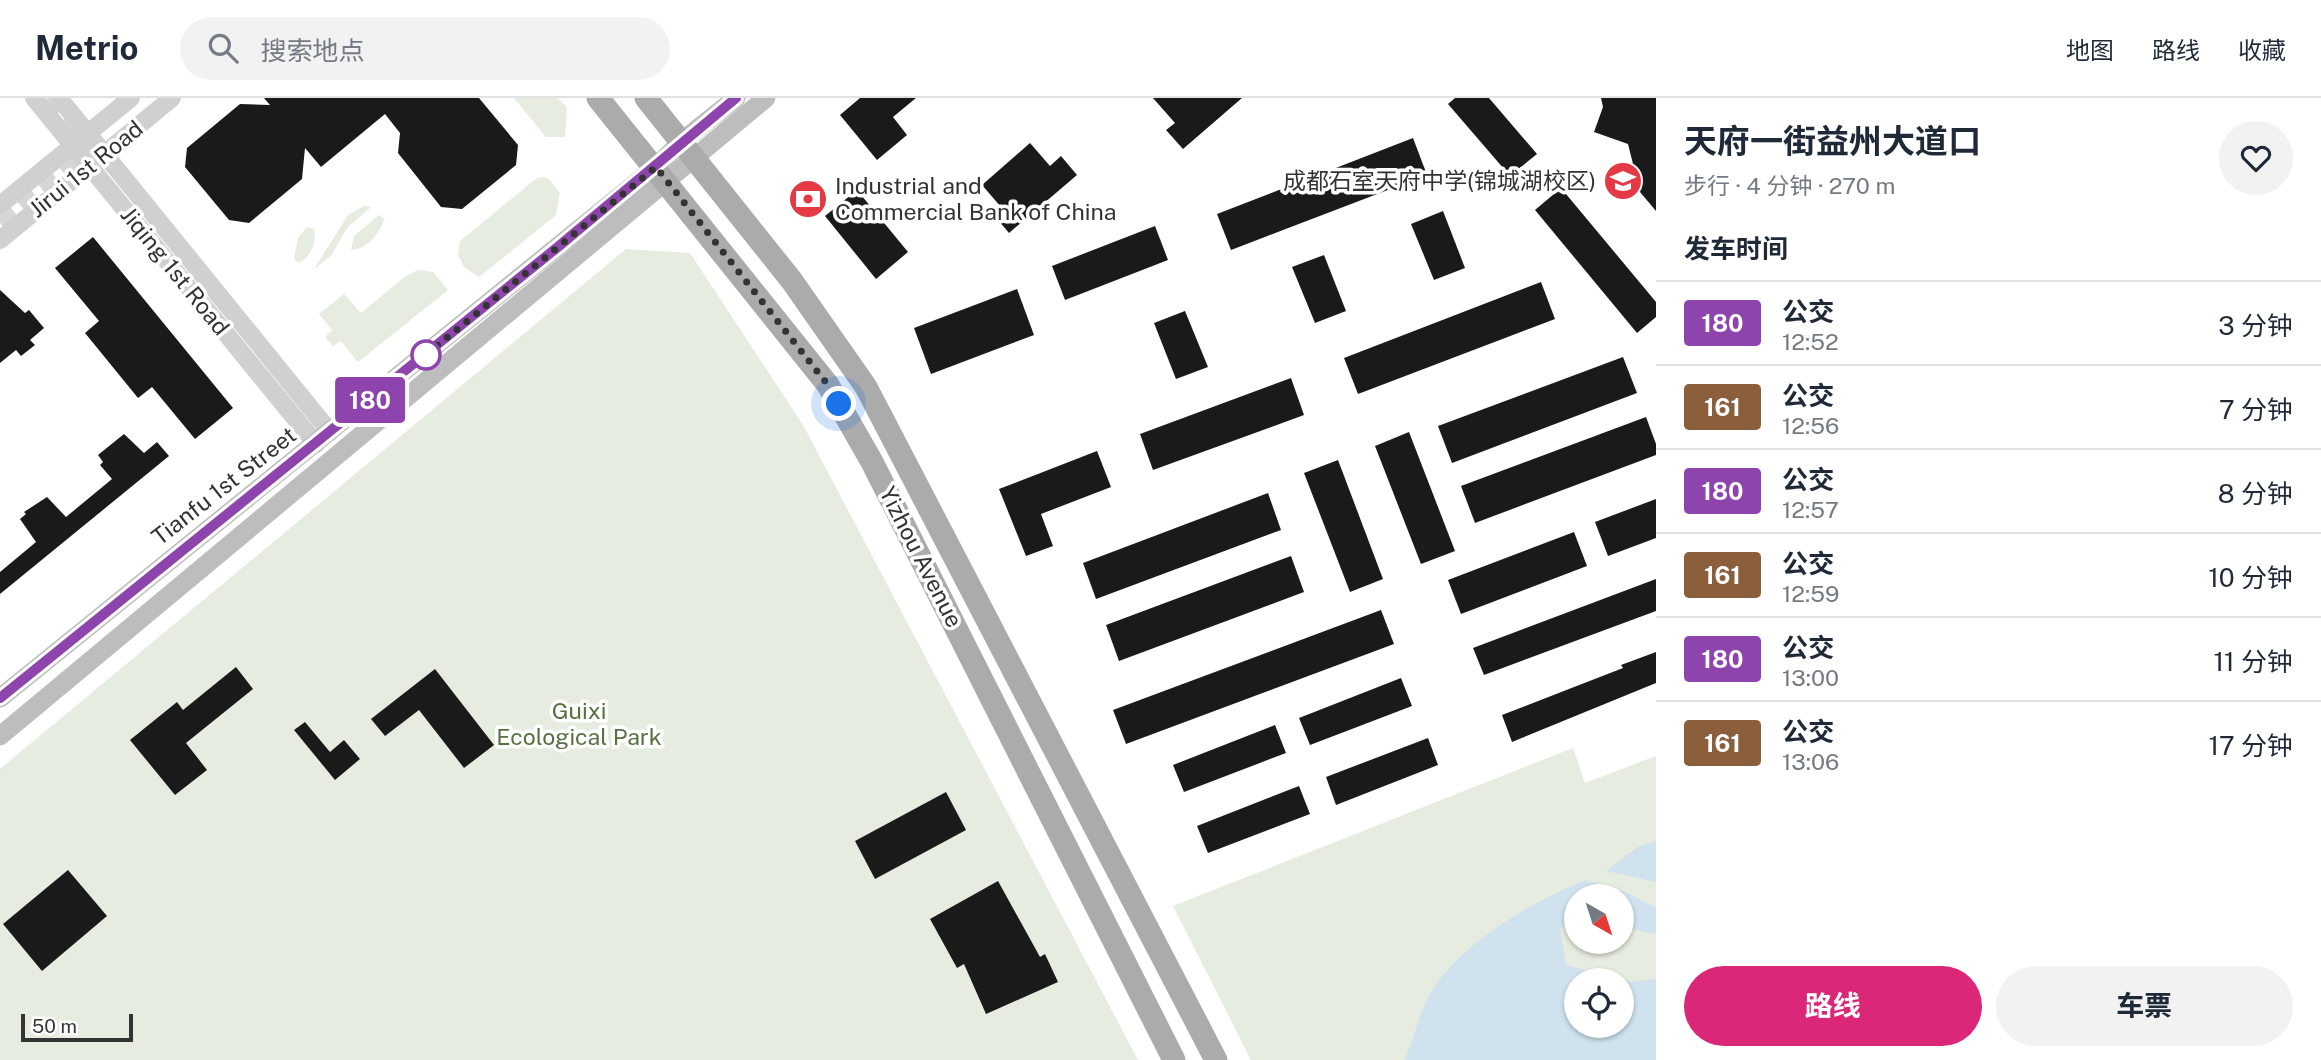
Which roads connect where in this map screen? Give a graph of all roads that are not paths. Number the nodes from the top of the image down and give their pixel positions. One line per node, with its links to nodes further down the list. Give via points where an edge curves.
1 (34, 98): 10 (street, Jiqing 1st Road)
2 (59, 98): 9 (street, Jiqing 1st Road)
3 (131, 98): 9 (street, Jirui 1st Road)
4 (172, 98): 12 (street, Jirui 1st Road)
5 (598, 98): 14 (main road, Yizhou Avenue)
6 (646, 98): 11 (main road, Yizhou Avenue)
7 (736, 98): 11 (main road, Tianfu 1st Street)
8 (766, 98): 11 (main road, Tianfu 1st Street)
9 (88, 134): 10 (street, Jirui 1st Road); 12 (street, Jiqing 1st Road)
10 (73, 145): 13 (street, Jiqing 1st Road); 15 (street, Jirui 1st Road)
11 (687, 150): 14 (main road, Tianfu 1st Street); 21 (main road, Yizhou Avenue, via 792,281 866,387)
12 (104, 154): 13 (street, Jirui 1st Road); 17 (street, Jiqing 1st Road)
13 (90, 166): 16 (street, Jirui 1st Road); 17 (street, Jiqing 1st Road)
14 (662, 175): 17 (main road, Tianfu 1st Street); 19 (main road, Tianfu 1st Street); 20 (main road, Yizhou Avenue, via 828,385 873,462)
15 (0, 205)
16 (0, 240)
17 (323, 438): 18 (main road, Tianfu 1st Street)
18 (0, 698)
19 (0, 736)
20 (1174, 1060)
21 (1216, 1060)

